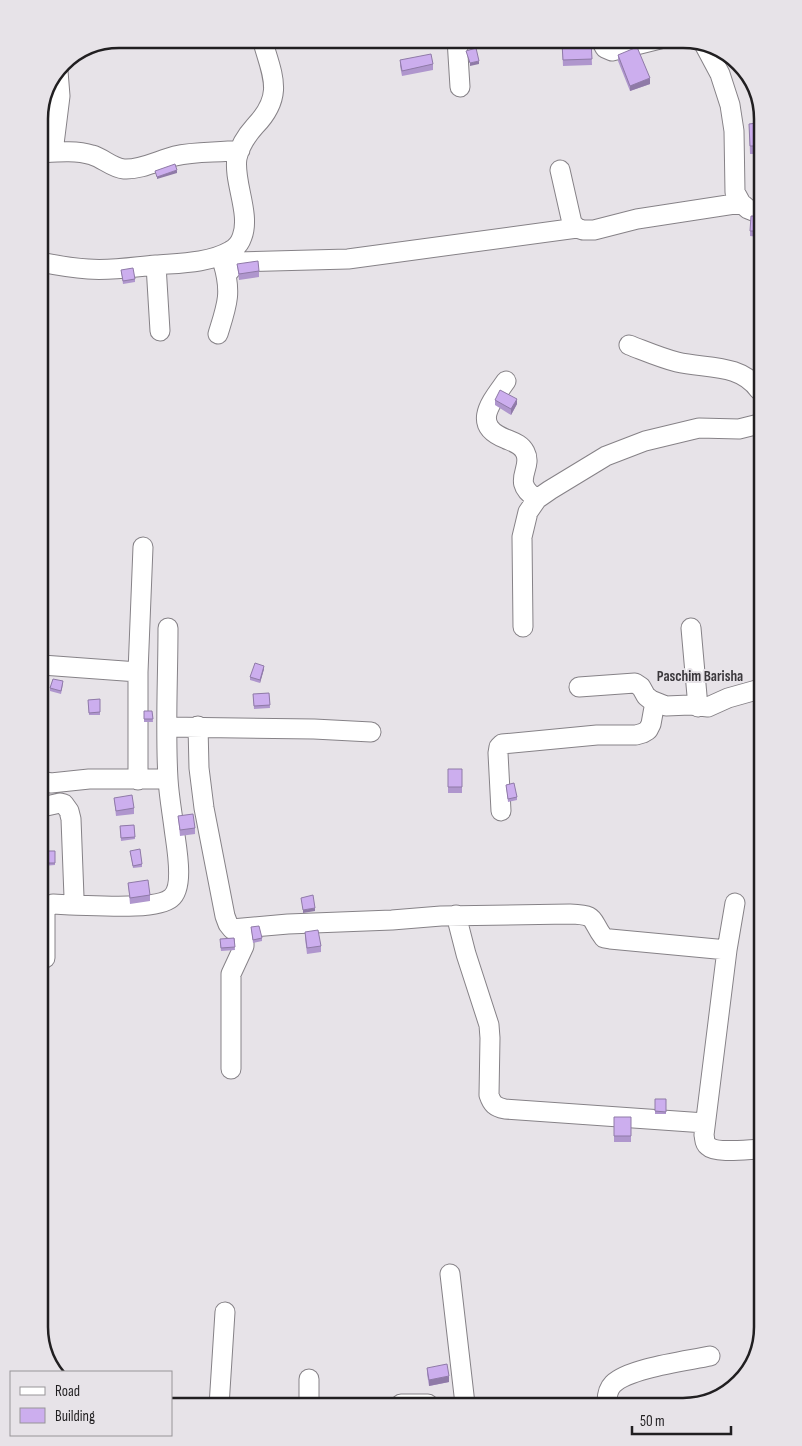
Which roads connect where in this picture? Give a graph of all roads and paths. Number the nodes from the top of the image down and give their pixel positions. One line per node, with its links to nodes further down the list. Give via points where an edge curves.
1 (264, 48): 9 (street, via 274,88 272,104 245,136)
2 (458, 48): 7 (street)
3 (605, 48): 4 (street, via 612,51)
4 (624, 48)
5 (708, 52): 12 (street, via 720,74 730,105 734,131 735,192)
6 (59, 80): 8 (street, via 60,96)
7 (460, 87)
8 (48, 145)
9 (240, 150): 10 (street, via 190,153 126,169 80,152); 15 (street, via 237,168 244,212 243,234 239,244)
10 (48, 153)
11 (560, 170): 14 (street, via 572,223)
12 (740, 203): 13 (street); 14 (street, via 637,219 594,230)
13 (754, 211)
14 (576, 228): 18 (street, via 348,259 237,262)
15 (221, 254): 17 (street); 18 (street)
16 (48, 263): 17 (street, via 108,270)
17 (156, 265): 19 (street)
18 (227, 274): 20 (street, via 229,292)
19 (160, 331)
20 (218, 334)
21 (630, 345): 23 (street, via 679,362 736,371)
22 (506, 381): 25 (street, via 486,410 487,419 494,433 524,450 527,460 524,486)
23 (754, 384)
24 (754, 425): 25 (street, via 739,429 699,428 646,441 606,456)
25 (537, 500): 27 (street, via 528,512 522,537)
26 (143, 547): 31 (street)
27 (523, 627)
28 (168, 628): 36 (street)
29 (691, 628): 35 (street)
30 (48, 665): 31 (street)
31 (138, 672): 40 (street)
32 (579, 688): 34 (street, via 635,682)
33 (754, 691): 35 (street, via 708,707)
34 (655, 702): 35 (street, via 666,706); 43 (street, via 648,730 636,735 502,744 498,753)
35 (698, 707)
36 (168, 726): 37 (street); 39 (street)
37 (198, 726): 38 (street); 48 (street, via 204,808 226,916 232,929)
38 (371, 732)
39 (168, 779): 40 (street); 45 (street, via 179,882 171,899 123,906)
40 (138, 780): 41 (street)
41 (48, 782)
42 (48, 806): 45 (street, via 64,804 71,819 74,902)
43 (501, 811)
44 (735, 903): 49 (street)
45 (70, 905): 46 (street)
46 (48, 907)
47 (456, 915): 48 (street); 49 (street, via 586,915 593,918 604,938); 51 (street, via 489,1025 489,1095 496,1107)
48 (244, 928): 50 (street, via 244,946 231,974)
49 (727, 950): 51 (street)
50 (231, 1069)
51 (704, 1123): 52 (street, via 705,1142 712,1149)
52 (754, 1149)
53 (450, 1274): 59 (street)
54 (224, 1312): 57 (street)
55 (710, 1356): 60 (street, via 624,1377 612,1385)
56 (309, 1379): 58 (street)
57 (219, 1398)
58 (309, 1398)
59 (464, 1398)
60 (607, 1398)

